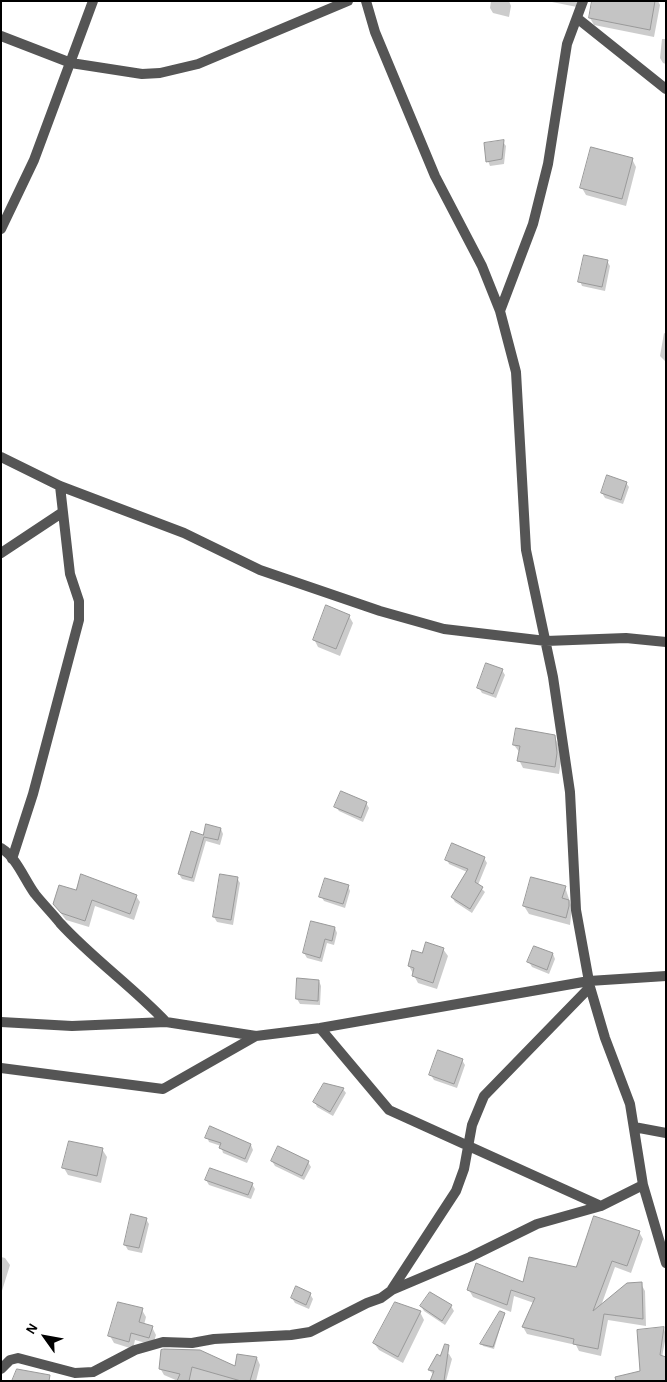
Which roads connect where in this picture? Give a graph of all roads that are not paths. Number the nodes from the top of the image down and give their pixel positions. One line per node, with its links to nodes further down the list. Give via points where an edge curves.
1 (93, 1): 7 (street)
2 (348, 1): 7 (street, via 179,69 142,74)
3 (366, 1): 10 (street, via 375,32 435,176 482,266)
4 (583, 1): 5 (street)
5 (577, 18): 8 (street); 10 (street, via 567,44 548,164 533,224)
6 (1, 36): 7 (street)
7 (71, 64): 9 (street, via 34,160)
8 (666, 89)
9 (1, 229)
10 (500, 311): 15 (street, via 516,372 526,550)
11 (1, 458): 12 (street)
12 (60, 486): 13 (street); 15 (street, via 184,533 260,570 380,611 444,629)
13 (64, 512): 14 (street); 18 (street, via 70,574 79,601 80,620 33,794)
14 (1, 553)
15 (546, 641): 16 (street, via 626,638); 20 (street, via 570,792 576,910)
16 (666, 642)
17 (1, 848): 18 (street)
18 (12, 858): 22 (street, via 35,894 61,924)
19 (666, 976): 20 (street)
20 (590, 984): 23 (street); 26 (street, via 605,1038 630,1104); 28 (street, via 484,1096)
21 (1, 1022): 22 (street, via 72,1026)
22 (166, 1022): 24 (street)
23 (320, 1028): 24 (street); 28 (street, via 389,1110)
24 (256, 1036): 25 (street, via 163,1089)
25 (1, 1068)
26 (634, 1127): 27 (street); 29 (street)
27 (666, 1133)
28 (468, 1145): 30 (street); 32 (street, via 456,1191)
29 (644, 1185): 30 (street); 31 (street)
30 (601, 1206): 32 (street, via 537,1224)
31 (666, 1263)
32 (392, 1290): 33 (street, via 310,1332 192,1343 163,1342 135,1350 93,1372 75,1373 18,1358 10,1360)
33 (1, 1369)

